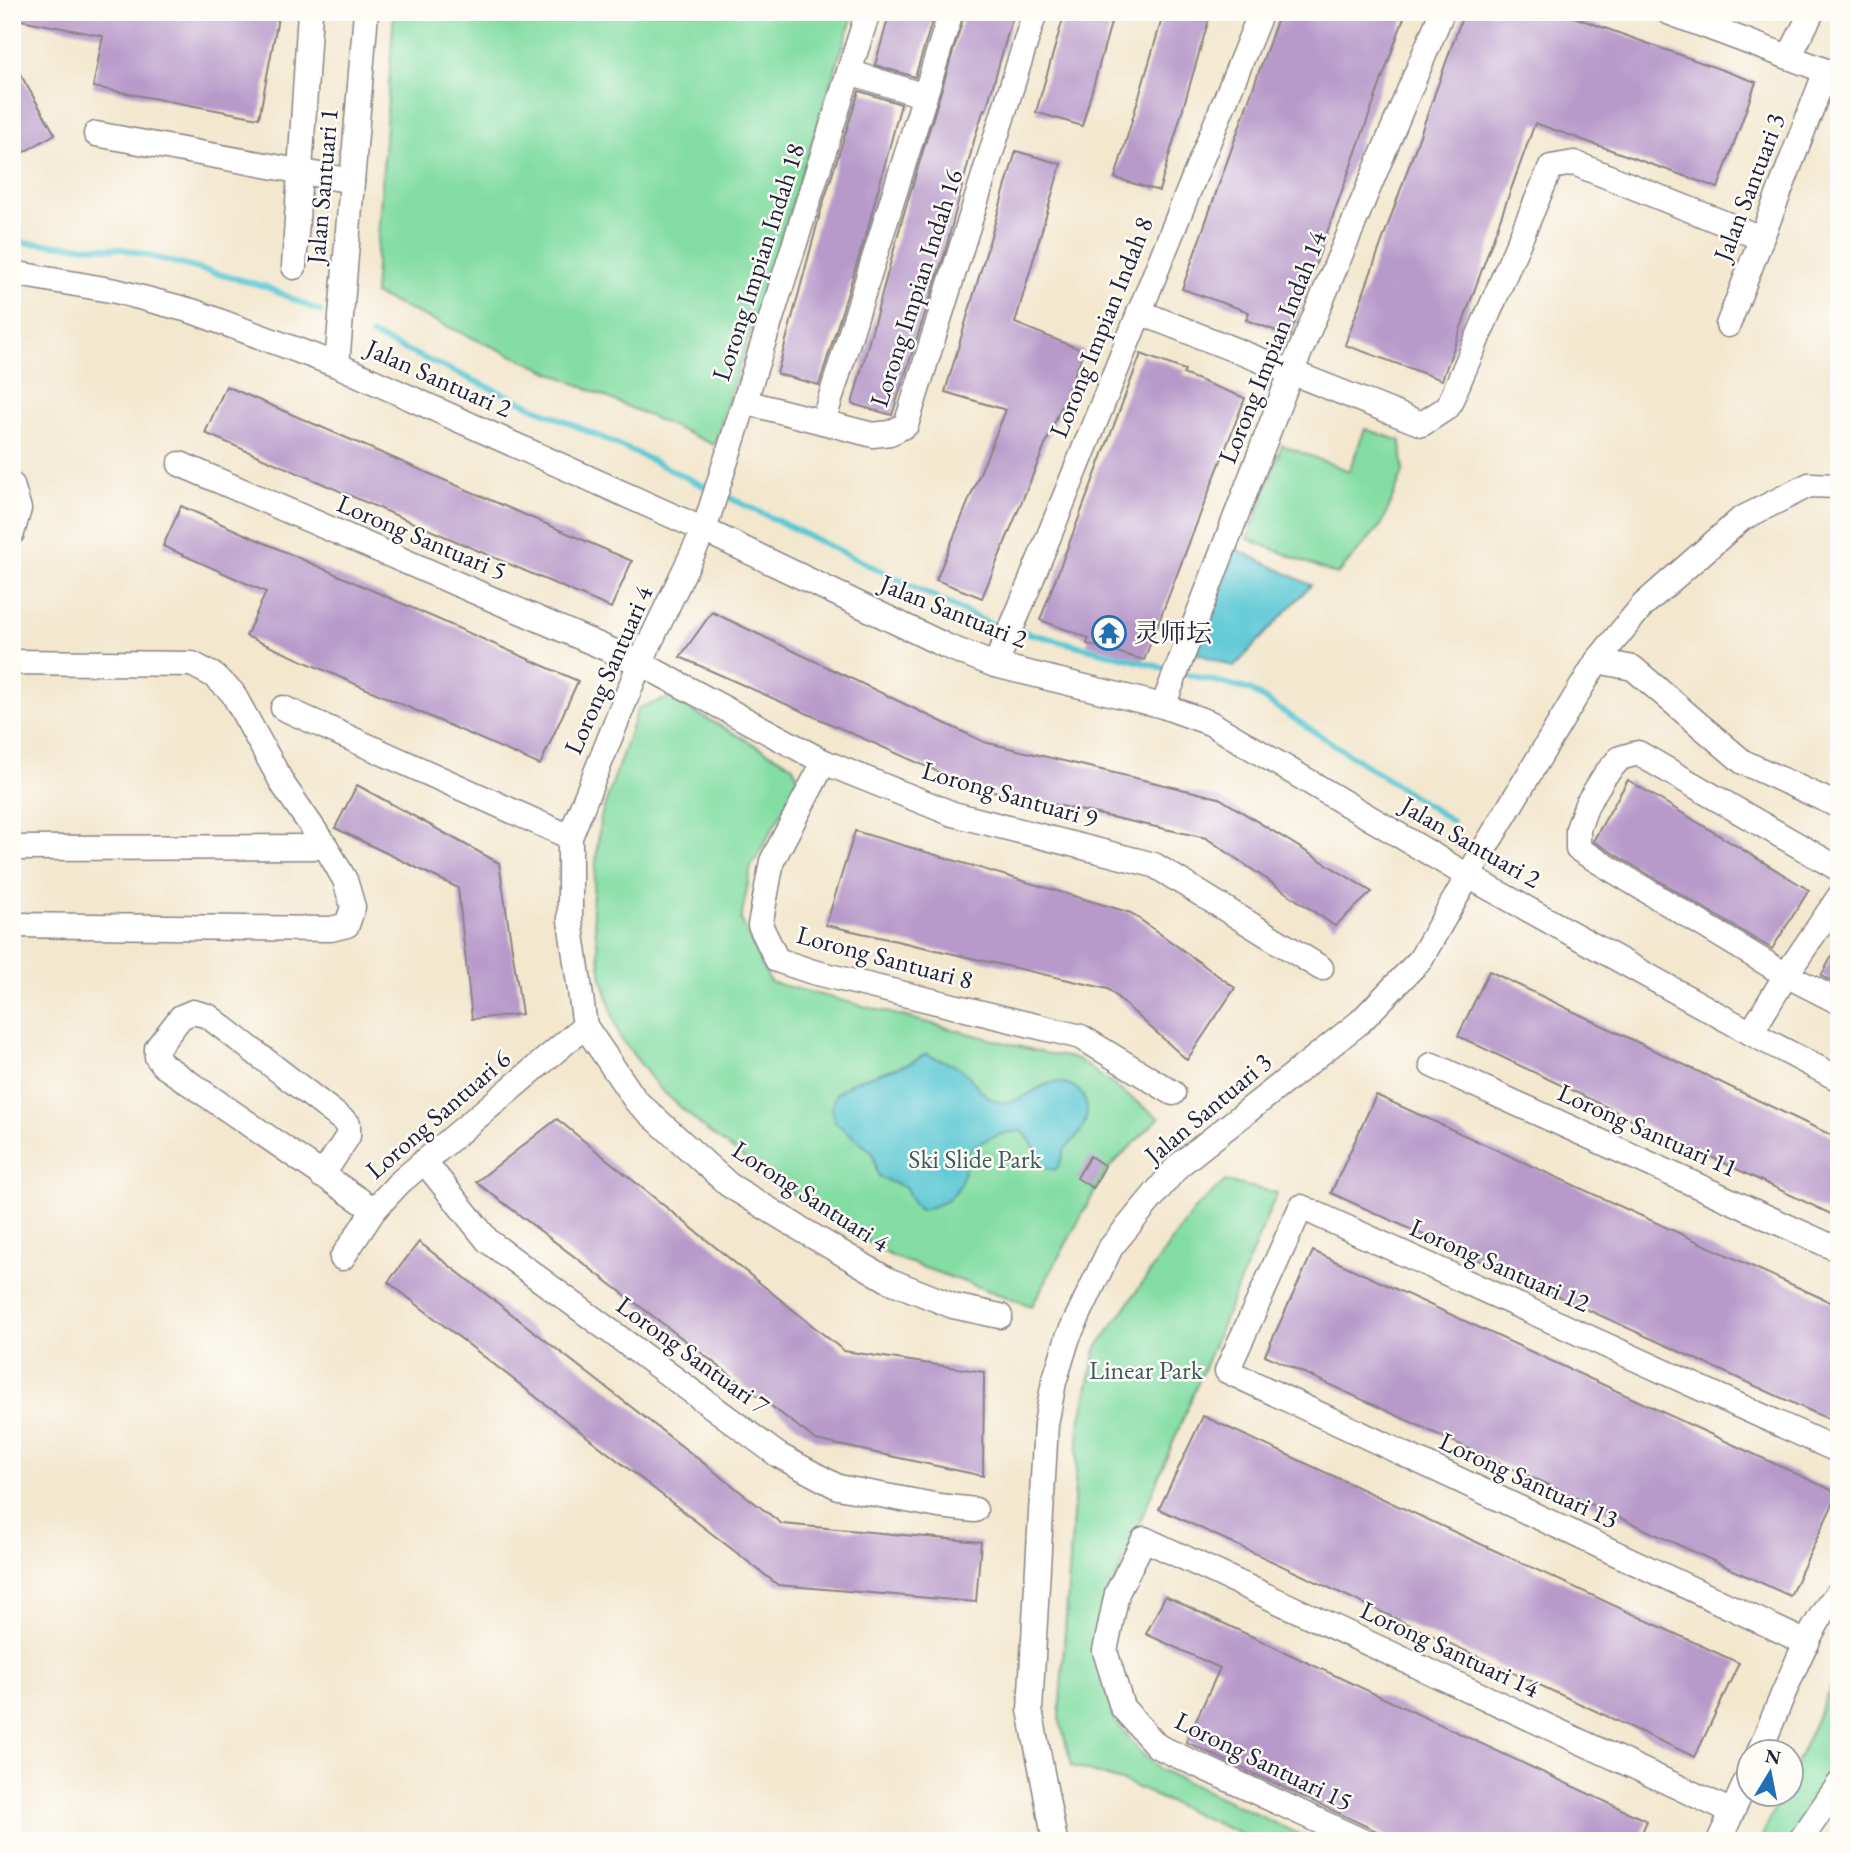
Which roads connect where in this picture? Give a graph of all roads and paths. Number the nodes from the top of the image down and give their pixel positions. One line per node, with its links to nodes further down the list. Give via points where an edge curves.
1 (310, 12): 15 (street)
2 (366, 12): 16 (street, Jalan Santuari 1)
3 (867, 12): 11 (street, Lorong Impian Indah 18)
4 (951, 12): 13 (street)
5 (1035, 12): 25 (street, Lorong Impian Indah 16, via 906,425 873,435)
6 (1261, 12): 20 (street, Lorong Impian Indah 8)
7 (1442, 12): 23 (street, Lorong Impian Indah 14)
8 (1668, 12): 10 (street)
9 (1812, 12): 10 (street)
10 (1789, 57): 12 (street)
11 (849, 72): 13 (street); 24 (street, Lorong Impian Indah 18)
12 (1833, 72): 17 (street, Jalan Santuari 3)
13 (925, 96): 25 (street)
14 (96, 134): 15 (street)
15 (300, 170): 16 (street); 18 (street)
16 (352, 181): 22 (street, Jalan Santuari 1)
17 (1761, 238): 21 (street, Jalan Santuari 3); 23 (street, via 1574,163 1551,167 1448,407 1422,424)
18 (294, 267)
19 (12, 273): 22 (street, Jalan Santuari 2, via 116,291 192,311)
20 (1139, 312): 23 (street); 34 (street, Lorong Impian Indah 8)
21 (1728, 325)
22 (337, 365): 29 (street, Jalan Santuari 2)
23 (1291, 373): 38 (street, Lorong Impian Indah 14)
24 (745, 402): 25 (street, Lorong Impian Indah 16); 30 (street, Lorong Impian Indah 18)
25 (823, 422)
26 (180, 464): 37 (street, Lorong Santuari 5)
27 (12, 485): 31 (street, via 19,509)
28 (1839, 486): 35 (street, Jalan Santuari 3, via 1809,485 1741,519 1643,605)
29 (656, 508): 30 (street, Jalan Santuari 2); 33 (street, via 679,541)
30 (704, 530): 32 (street, Jalan Santuari 2); 33 (street, Lorong Santuari 4)
31 (12, 533)
32 (750, 551): 33 (street, via 708,553); 34 (street, Jalan Santuari 2, via 946,646)
33 (687, 565): 37 (street, Lorong Santuari 4)
34 (998, 657): 38 (street, Jalan Santuari 2)
35 (1597, 661): 41 (street, via 1633,668 1743,762); 46 (street, Jalan Santuari 3)
36 (12, 662): 43 (street, via 192,664 214,675 232,692 284,786)
37 (640, 663): 40 (street, Lorong Santuari 9); 42 (street, Lorong Santuari 4)
38 (1166, 698): 46 (street, Jalan Santuari 2)
39 (284, 708): 42 (street)
40 (824, 762): 49 (street, Lorong Santuari 9, via 953,814 1154,865); 56 (street, Lorong Santuari 8, via 772,861 760,925 777,960 1081,1037)
41 (1839, 806)
42 (570, 837): 52 (street, Lorong Santuari 4, via 570,920)
43 (326, 847): 44 (street); 48 (street, via 345,880 353,907 347,925 331,929)
44 (12, 848)
45 (1839, 869): 50 (street, via 1638,753 1620,758 1587,804 1578,829 1578,849)
46 (1468, 876): 53 (street, Jalan Santuari 2); 74 (street, Jalan Santuari 3, via 1420,960 1360,1022 1178,1166 1111,1247 1068,1337 1046,1424 1030,1710)
47 (1839, 897): 50 (street)
48 (12, 925)
49 (1321, 968)
50 (1786, 975): 51 (street); 53 (street)
51 (1839, 1002)
52 (585, 1026): 57 (street, Lorong Santuari 6); 62 (street, Lorong Santuari 4, via 636,1101 729,1185 888,1280 953,1306)
53 (1751, 1033): 55 (street, Jalan Santuari 2)
54 (1432, 1065): 60 (street, Lorong Santuari 11)
55 (1839, 1079)
56 (1173, 1093)
57 (424, 1161): 59 (street, Lorong Santuari 6); 65 (street, Lorong Santuari 7, via 488,1241 778,1455 838,1487)
58 (322, 1176): 58 (street, via 163,1065 157,1048 181,1017 193,1012 208,1016 348,1124 348,1136); 59 (street)
59 (374, 1210): 61 (street, Lorong Santuari 6)
60 (1839, 1250)
61 (342, 1258)
62 (1000, 1316)
63 (1227, 1371): 64 (street, Lorong Santuari 12, via 1301,1207); 68 (street, Lorong Santuari 13)
64 (1839, 1451)
65 (975, 1510)
66 (1144, 1539): 72 (street, Lorong Santuari 14); 75 (street, Lorong Santuari 15, via 1117,1593 1105,1651 1122,1707 1157,1746)
67 (1839, 1592): 68 (street)
68 (1807, 1643): 69 (street)
69 (1765, 1738)
70 (1839, 1784): 73 (street)
71 (1736, 1803): 72 (street)
72 (1732, 1812): 76 (street)
73 (1805, 1840)
74 (1055, 1841)
75 (1362, 1841)
76 (1719, 1841)

